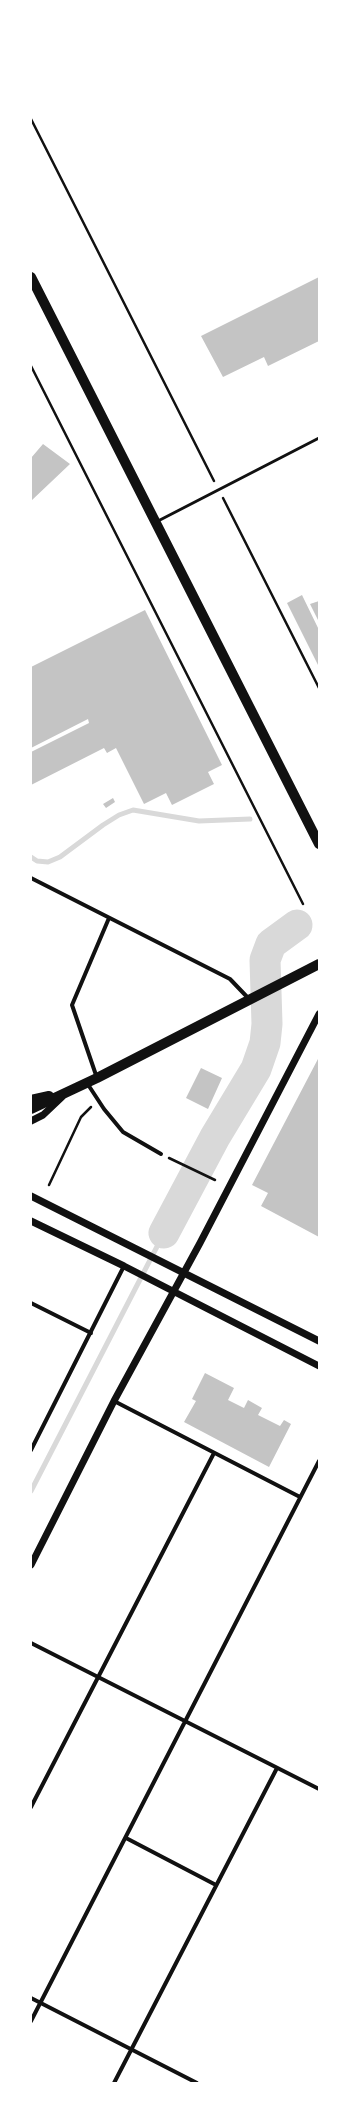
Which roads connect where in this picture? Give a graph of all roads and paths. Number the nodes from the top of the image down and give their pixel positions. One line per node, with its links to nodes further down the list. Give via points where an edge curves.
1 (31, 119): 5 (path)
2 (31, 277): 6 (main road)
3 (31, 366): 10 (path)
4 (319, 438): 5 (lane)
5 (218, 490): 6 (lane); 7 (path)
6 (154, 523): 8 (main road)
7 (319, 688)
8 (319, 844)
9 (31, 878): 11 (street)
10 (303, 904)
11 (109, 918): 13 (street, via 230,979); 15 (street, via 72,1005)
12 (319, 964): 13 (main road)
13 (250, 1000): 15 (main road)
14 (319, 1014): 29 (street)
15 (97, 1078): 16 (main road)
16 (86, 1083): 17 (main road); 19 (street)
17 (66, 1093): 18 (main road); 20 (main road); 21 (street, via 43,1115)
18 (31, 1100)
19 (98, 1100): 22 (street, via 123,1132); 25 (path, via 81,1117)
20 (31, 1109)
21 (31, 1121)
22 (161, 1154)
23 (173, 1160): 24 (path)
24 (215, 1180)
25 (49, 1185)
26 (31, 1196): 29 (street)
27 (31, 1221): 28 (street)
28 (124, 1266): 30 (street); 32 (street)
29 (184, 1272): 30 (street); 33 (street)
30 (173, 1291): 34 (street); 35 (street)
31 (31, 1303): 32 (street)
32 (91, 1333): 36 (street)
33 (319, 1341)
34 (319, 1366)
35 (114, 1401): 37 (street); 40 (street)
36 (31, 1450)
37 (214, 1453): 39 (street); 42 (street)
38 (319, 1461): 39 (street)
39 (300, 1497): 43 (street)
40 (31, 1565)
41 (31, 1643): 42 (street)
42 (98, 1677): 43 (street); 46 (street)
43 (185, 1721): 44 (street); 47 (street)
44 (277, 1768): 45 (street); 48 (street)
45 (319, 1789)
46 (31, 1807)
47 (126, 1838): 48 (street); 50 (street)
48 (216, 1885): 52 (street)
49 (31, 1998): 50 (street)
50 (40, 2003): 51 (street); 52 (street)
51 (31, 2021)
52 (131, 2049): 53 (street); 54 (street)
53 (114, 2083)
54 (197, 2083)

